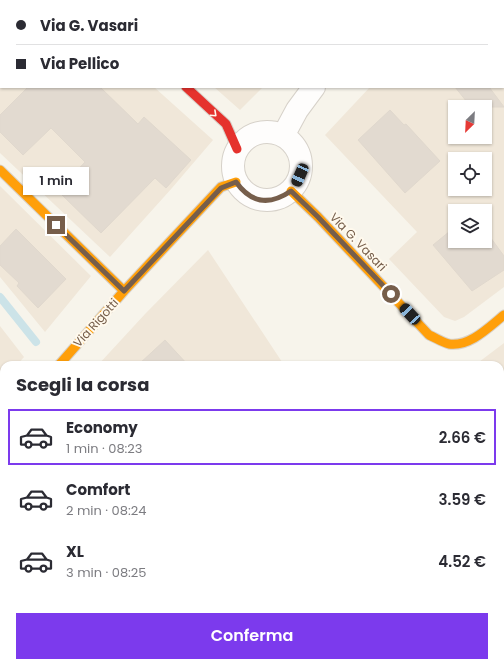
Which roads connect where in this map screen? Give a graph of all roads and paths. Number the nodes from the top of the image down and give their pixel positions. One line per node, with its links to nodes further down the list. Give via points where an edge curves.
1 (187, 88): 4 (street, one-way to 4, via 226,124)
2 (313, 88): 3 (street)
3 (282, 136): 4 (street, via 273,132 262,132 248,138); 7 (street, via 296,148 300,157 300,175)
4 (237, 149): 6 (street, via 232,165)
5 (0, 170): 8 (street)
6 (236, 182): 7 (street, via 251,197 261,200 272,200); 8 (street, Via Rigotti, via 221,188)
7 (291, 191): 9 (street, Via G. Vasari, via 429,335 445,343 467,342)
8 (124, 291): 10 (street, Via Rigotti)
9 (504, 315)
10 (63, 361)

